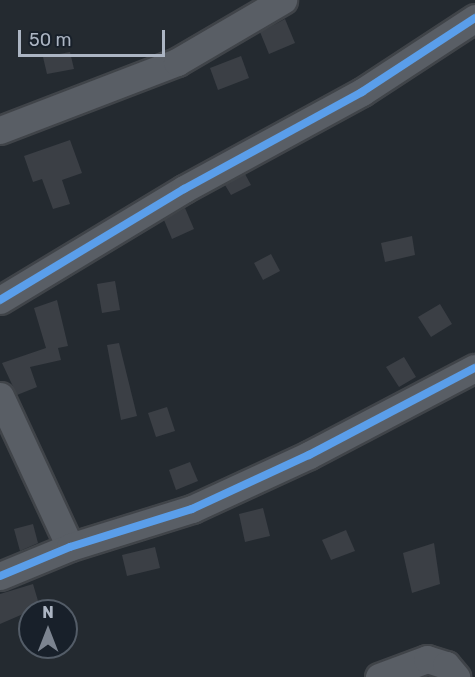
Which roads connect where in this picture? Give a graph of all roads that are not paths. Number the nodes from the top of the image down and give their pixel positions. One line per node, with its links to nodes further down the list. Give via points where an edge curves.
1 (283, 0): 3 (street, via 177,62)
2 (475, 18): 4 (street, via 362,92 184,189)
3 (0, 130)
4 (0, 300)
5 (475, 368): 7 (street, via 318,450 192,509)
6 (0, 396): 7 (street)
7 (70, 547): 8 (street)
8 (0, 576)
9 (379, 677): 10 (street, via 427,659 446,665)
10 (456, 677)

